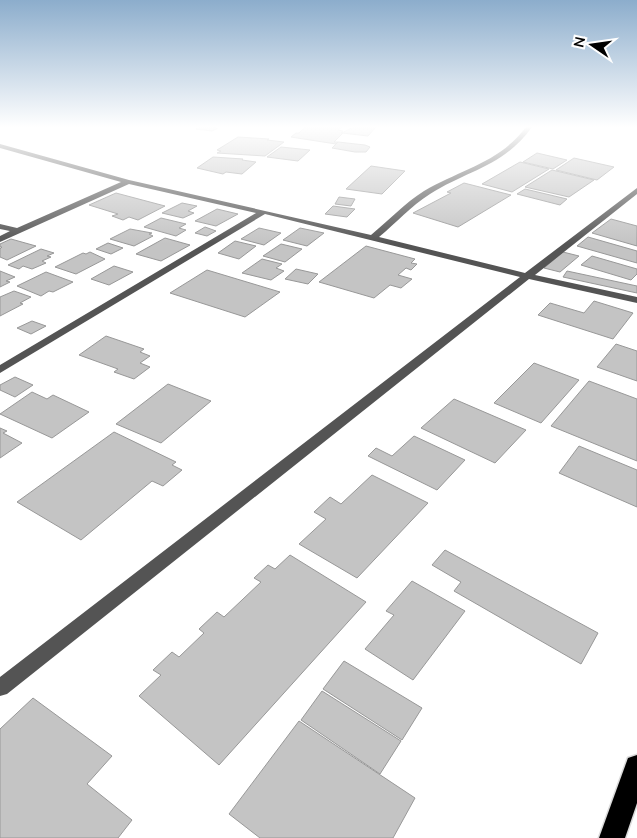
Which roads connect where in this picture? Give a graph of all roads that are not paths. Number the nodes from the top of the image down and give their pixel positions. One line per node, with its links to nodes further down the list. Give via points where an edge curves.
1 (71, 166): 3 (street)
2 (479, 166): 8 (street, via 427,192)
3 (128, 182): 5 (street); 7 (street)
4 (637, 190): 10 (street)
5 (263, 212): 8 (street); 12 (street)
6 (0, 226): 7 (street)
7 (18, 231): 9 (street)
8 (372, 238): 10 (street)
9 (0, 239)
10 (528, 276): 11 (street); 13 (street)
11 (637, 300)
12 (0, 370)
13 (0, 688)
14 (637, 767): 15 (highway)
15 (612, 838)

